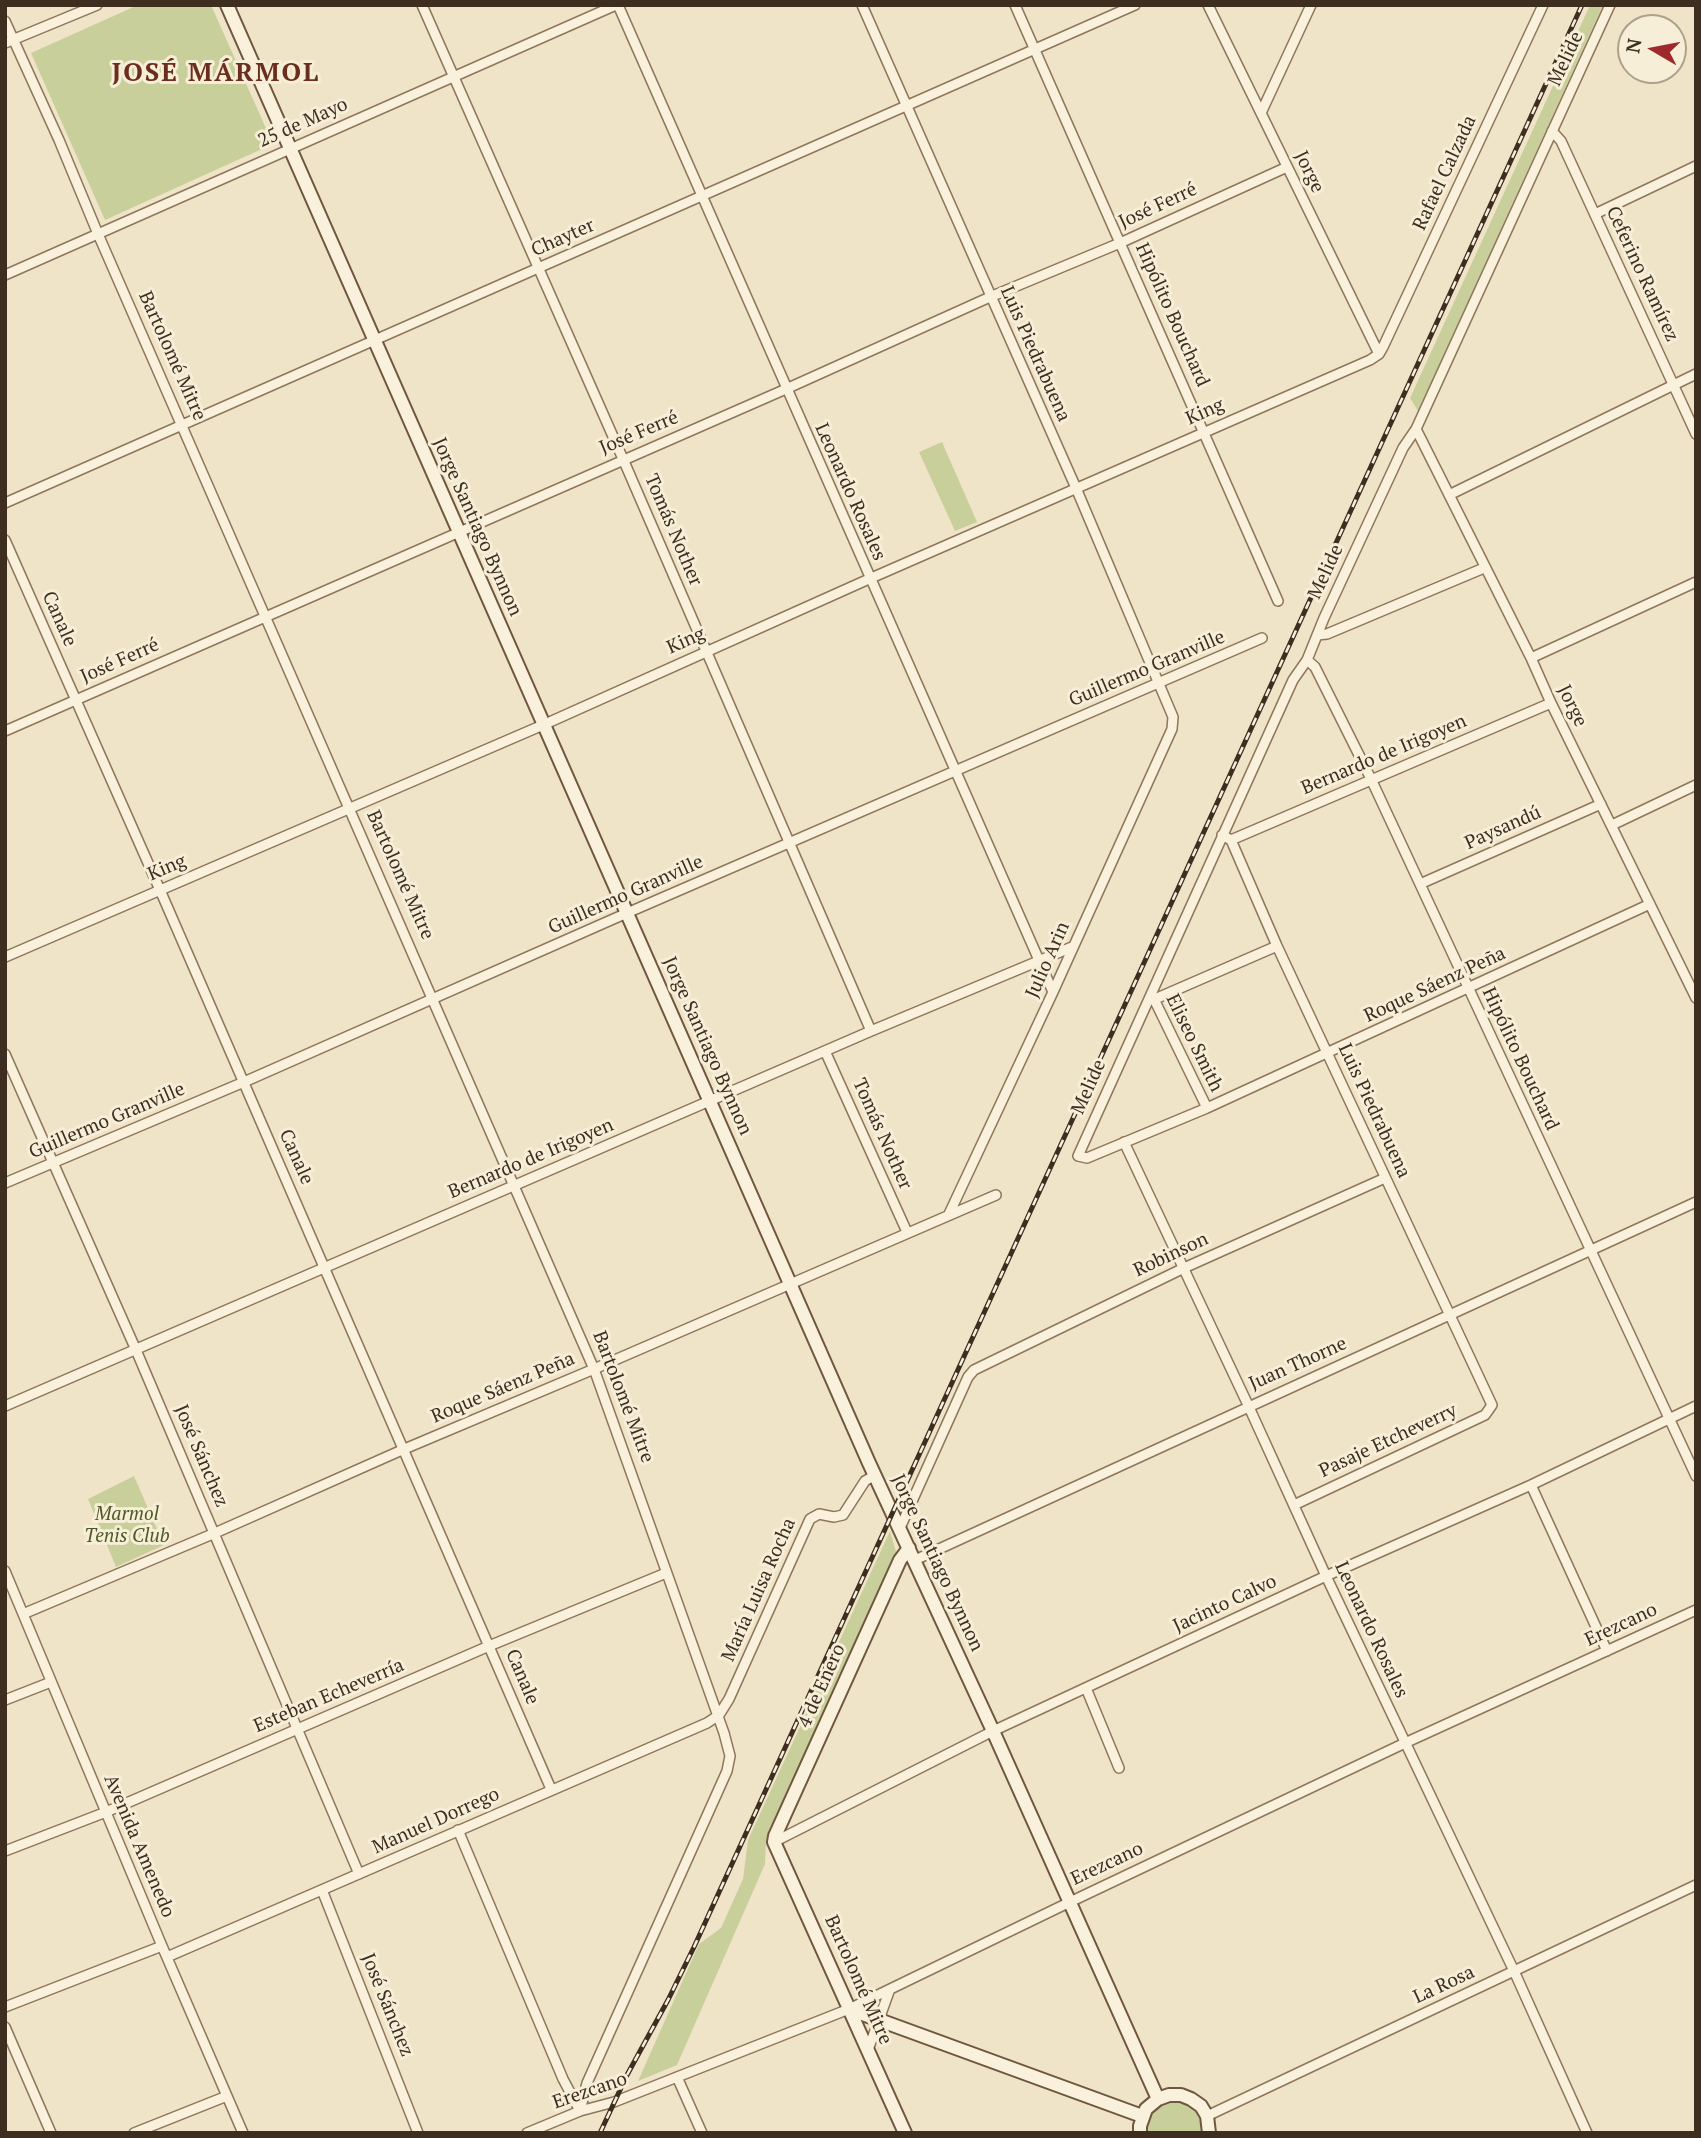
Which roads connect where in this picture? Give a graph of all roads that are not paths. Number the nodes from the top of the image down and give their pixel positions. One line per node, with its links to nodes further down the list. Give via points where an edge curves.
1 (97, 5): 13 (street)
2 (227, 5): 19 (street, Jorge Santiago Bynnon)
3 (422, 5): 15 (street, Tomás Nother)
4 (617, 5): 15 (street, 25 de Mayo); 22 (street, Leonardo Rosales)
5 (862, 5): 16 (street, Luis Piedrabuena)
6 (1015, 5): 14 (street, Hipólito Bouchard)
7 (1135, 5): 14 (street, Chayter)
8 (1208, 5): 17 (street, Jorge)
9 (1311, 5): 17 (street)
10 (1543, 5): 30 (street, Rafael Calzada)
11 (1610, 5): 18 (street, Melide)
12 (5, 21): 13 (street, Bartolomé Mitre)
13 (9, 41): 24 (street, Bartolomé Mitre, via 59,140)
14 (1035, 50): 16 (street, Chayter); 25 (street, Hipólito Bouchard)
15 (453, 76): 19 (street, 25 de Mayo); 26 (street, Tomás Nother)
16 (906, 107): 22 (street, Chayter); 28 (street, Luis Piedrabuena)
17 (1261, 113): 21 (street, Jorge)
18 (1552, 131): 23 (street, Ceferino Ramírez); 35 (street, Melide)
19 (290, 148): 24 (street, 25 de Mayo); 29 (street, Jorge Santiago Bynnon)
20 (1696, 166): 23 (street)
21 (1287, 167): 25 (street, José Ferré); 30 (street, Jorge)
22 (702, 195): 26 (street, Chayter); 33 (street, Leonardo Rosales)
23 (1595, 215): 32 (street, Ceferino Ramírez)
24 (97, 234): 27 (street, 25 de Mayo); 34 (street, Bartolomé Mitre)
25 (1120, 243): 28 (street, José Ferré); 36 (street, Hipólito Bouchard)
26 (538, 268): 29 (street, Chayter); 38 (street, Tomás Nother)
27 (5, 275)
28 (990, 297): 33 (street, José Ferré); 39 (street, Luis Piedrabuena)
29 (374, 341): 34 (street, Chayter); 42 (street, Jorge Santiago Bynnon)
30 (1379, 354): 36 (street, King)
31 (1696, 374): 32 (street)
32 (1673, 385): 37 (street, Ceferino Ramírez); 40 (street)
33 (786, 389): 38 (street, José Ferré); 45 (street, Leonardo Rosales)
34 (182, 426): 41 (street, Chayter); 48 (street, Bartolomé Mitre)
35 (1416, 429): 40 (street, Jorge); 49 (street, Melide)
36 (1204, 432): 39 (street, King); 47 (street, Hipólito Bouchard)
37 (1696, 433)
38 (623, 459): 42 (street, José Ferré); 51 (street, Tomás Nother)
39 (1076, 488): 45 (street, King); 54 (street, Luis Piedrabuena)
40 (1449, 495): 44 (street, Jorge)
41 (5, 503)
42 (458, 532): 48 (street, José Ferré); 58 (street, Jorge Santiago Bynnon)
43 (5, 540): 55 (street, Canale)
44 (1484, 568): 49 (street); 52 (street, Jorge)
45 (869, 579): 51 (street, King); 60 (street, Leonardo Rosales)
46 (1696, 582): 52 (street)
47 (1278, 601)
48 (266, 617): 55 (street, José Ferré); 64 (street, Bartolomé Mitre)
49 (1317, 635): 53 (street, Melide)
50 (1262, 638): 54 (street, Guillermo Granville)
51 (706, 651): 58 (street, King); 68 (street, Tomás Nother)
52 (1531, 658): 56 (street, Jorge)
53 (1307, 660): 61 (street, Hipólito Bouchard, via 1315,667); 66 (street, Melide, via 1293,680)
54 (1159, 684): 57 (street, Luis Piedrabuena); 60 (street, Guillermo Granville)
55 (75, 700): 59 (street, José Ferré); 70 (street, Canale)
56 (1551, 703): 61 (street, Bernardo de Irigoyen); 63 (street, Jorge)
57 (1173, 718): 74 (street, Julio Arin, via 1172,729)
58 (543, 725): 64 (street, King); 72 (street, Jorge Santiago Bynnon)
59 (5, 731)
60 (955, 771): 68 (street, Guillermo Granville); 76 (street, Leonardo Rosales)
61 (1371, 779): 67 (street, Bernardo de Irigoyen); 69 (street, Hipólito Bouchard)
62 (1696, 785): 65 (street)
63 (1601, 804): 65 (street, Jorge); 69 (street, Paysandú)
64 (350, 808): 70 (street, King); 81 (street, Bartolomé Mitre)
65 (1612, 825): 71 (street, Jorge)
66 (1222, 835): 67 (street); 80 (street, Melide)
67 (1231, 840): 73 (street, Luis Piedrabuena)
68 (789, 844): 72 (street, Guillermo Granville); 82 (street, Tomás Nother)
69 (1420, 884): 77 (street, Hipólito Bouchard)
70 (160, 890): 75 (street, King); 86 (street, Canale)
71 (1650, 904): 77 (street, Roque Sáenz Peña); 79 (street, Jorge)
72 (627, 913): 81 (street, Guillermo Granville); 87 (street, Jorge Santiago Bynnon)
73 (1277, 946): 80 (street); 85 (street, Luis Piedrabuena)
74 (1072, 947): 76 (street, Bernardo de Irigoyen); 78 (street, Julio Arin)
75 (5, 957)
76 (1038, 961): 78 (street, Leonardo Rosales); 82 (street, Bernardo de Irigoyen)
77 (1468, 989): 85 (street, Roque Sáenz Peña); 99 (street, Hipólito Bouchard)
78 (1053, 992): 97 (street, Julio Arin)
79 (1695, 995)
80 (1153, 997): 88 (street, Eliseo Smith); 90 (street, Melide)
81 (434, 999): 86 (street, Guillermo Granville); 94 (street, Bartolomé Mitre)
82 (871, 1031): 83 (street, Bernardo de Irigoyen)
83 (825, 1051): 87 (street, Bernardo de Irigoyen); 98 (street, Tomás Nother)
84 (5, 1054): 91 (street, José Sánchez)
85 (1328, 1054): 88 (street, Roque Sáenz Peña); 92 (street, Luis Piedrabuena)
86 (244, 1082): 91 (street, Guillermo Granville); 100 (street, Canale)
87 (710, 1101): 94 (street, Bernardo de Irigoyen); 102 (street, Jorge Santiago Bynnon)
88 (1207, 1108): 89 (street, Roque Sáenz Peña)
89 (1124, 1142): 90 (street, Roque Sáenz Peña, via 1087,1157); 101 (street, Leonardo Rosales)
90 (1078, 1156)
91 (53, 1162): 93 (street, Guillermo Granville); 104 (street, José Sánchez)
92 (1385, 1178): 101 (street, Robinson); 103 (street, Luis Piedrabuena)
93 (5, 1183)
94 (513, 1186): 100 (street, Bernardo de Irigoyen); 105 (street, Bartolomé Mitre)
95 (996, 1195): 97 (street, Roque Sáenz Peña)
96 (1696, 1202): 99 (street, Juan Thorne)
97 (949, 1214): 98 (street, Roque Sáenz Peña)
98 (907, 1232): 102 (street, Roque Sáenz Peña)
99 (1591, 1251): 103 (street, Juan Thorne); 110 (street, Hipólito Bouchard)
100 (325, 1268): 104 (street, Bernardo de Irigoyen); 111 (street, Canale)
101 (1184, 1268): 106 (street, Leonardo Rosales); 116 (street, Robinson, via 974,1370)
102 (791, 1283): 105 (street, Roque Sáenz Peña); 112 (street, Jorge Santiago Bynnon)
103 (1451, 1314): 106 (street, Juan Thorne); 107 (street, Luis Piedrabuena)
104 (136, 1350): 108 (street, Bernardo de Irigoyen); 117 (street, José Sánchez)
105 (594, 1369): 111 (street, Roque Sáenz Peña); 120 (street, Bartolomé Mitre)
106 (1248, 1405): 115 (street, Leonardo Rosales); 118 (street, Juan Thorne)
107 (1492, 1405): 115 (street, Pasaje Etcheverry, via 1485,1415)
108 (5, 1406)
109 (1696, 1406): 110 (street, Jacinto Calvo)
110 (1669, 1418): 113 (street, Hipólito Bouchard); 114 (street, Jacinto Calvo)
111 (402, 1450): 117 (street, Roque Sáenz Peña); 124 (street, Canale)
112 (874, 1475): 116 (street, Jorge Santiago Bynnon); 129 (street, María Luisa Rocha, via 864,1481 843,1515 819,1514 810,1519)
113 (1696, 1476)
114 (1531, 1485): 121 (street, Jacinto Calvo); 125 (street)
115 (1294, 1505): 121 (street, Leonardo Rosales)
116 (900, 1528): 118 (street, Jorge Santiago Bynnon)
117 (215, 1533): 123 (street, Roque Sáenz Peña); 130 (street, José Sánchez)
118 (912, 1554): 131 (street, Jorge Santiago Bynnon); 137 (street, 4 de Enero, via 894,1573)
119 (5, 1571): 123 (street, Avenida Amenedo)
120 (666, 1573): 124 (street, Esteban Echeverría); 129 (street, Bartolomé Mitre)
121 (1326, 1576): 127 (street, Jacinto Calvo); 132 (street, Leonardo Rosales)
122 (1696, 1610): 125 (street, Erezcano)
123 (23, 1614): 126 (street, Avenida Amenedo)
124 (489, 1646): 130 (street, Esteban Echeverría); 134 (street, Canale)
125 (1606, 1651): 132 (street, Erezcano)
126 (51, 1682): 128 (street); 135 (street, Avenida Amenedo)
127 (1086, 1688): 131 (street, Jacinto Calvo); 133 (street)
128 (5, 1700)
129 (719, 1715): 134 (street, Manuel Dorrego); 155 (street, Bartolomé Mitre, via 730,1756 727,1771 587,2083)
130 (298, 1728): 135 (street, Esteban Echeverría); 139 (street, José Sánchez)
131 (993, 1731): 137 (street, Jacinto Calvo); 142 (street, Jorge Santiago Bynnon)
132 (1405, 1743): 142 (street, Erezcano); 145 (street, Leonardo Rosales)
133 (1119, 1768)
134 (551, 1789): 136 (street, Manuel Dorrego)
135 (106, 1812): 138 (street, Esteban Echeverría); 143 (street, Avenida Amenedo)
136 (457, 1830): 139 (street, Manuel Dorrego); 155 (street)
137 (775, 1842): 148 (street, Bartolomé Mitre)
138 (5, 1851)
139 (359, 1874): 141 (street, Manuel Dorrego)
140 (1696, 1885): 145 (street, La Rosa)
141 (322, 1890): 144 (street, Manuel Dorrego); 161 (street, José Sánchez)
142 (1070, 1902): 146 (street, Erezcano); 154 (street, Jorge Santiago Bynnon)
143 (162, 1946): 144 (street, Avenida Amenedo); 147 (street)
144 (167, 1957): 153 (street, Avenida Amenedo)
145 (1514, 1971): 157 (street, La Rosa); 167 (street, Leonardo Rosales)
146 (890, 1989): 148 (street, Erezcano); 149 (street)
147 (5, 2007)
148 (849, 2008): 149 (street); 151 (street, Bartolomé Mitre); 152 (street, Erezcano)
149 (879, 2020): 151 (street); 156 (street)
150 (5, 2027): 158 (street)
151 (868, 2050): 164 (street, Bartolomé Mitre)
152 (677, 2077): 155 (street, Erezcano); 163 (street)
153 (227, 2096): 159 (street); 160 (street, Avenida Amenedo)
154 (1158, 2099): 156 (street); 157 (street, via 1181,2095)
155 (580, 2111): 162 (street, Erezcano)
156 (1142, 2116): 165 (street)
157 (1207, 2116): 166 (street)
158 (51, 2133)
159 (134, 2133)
160 (243, 2133)
161 (418, 2133)
162 (527, 2133)
163 (702, 2133)
164 (905, 2133)
165 (1140, 2133)
166 (1209, 2133)
167 (1587, 2133)

